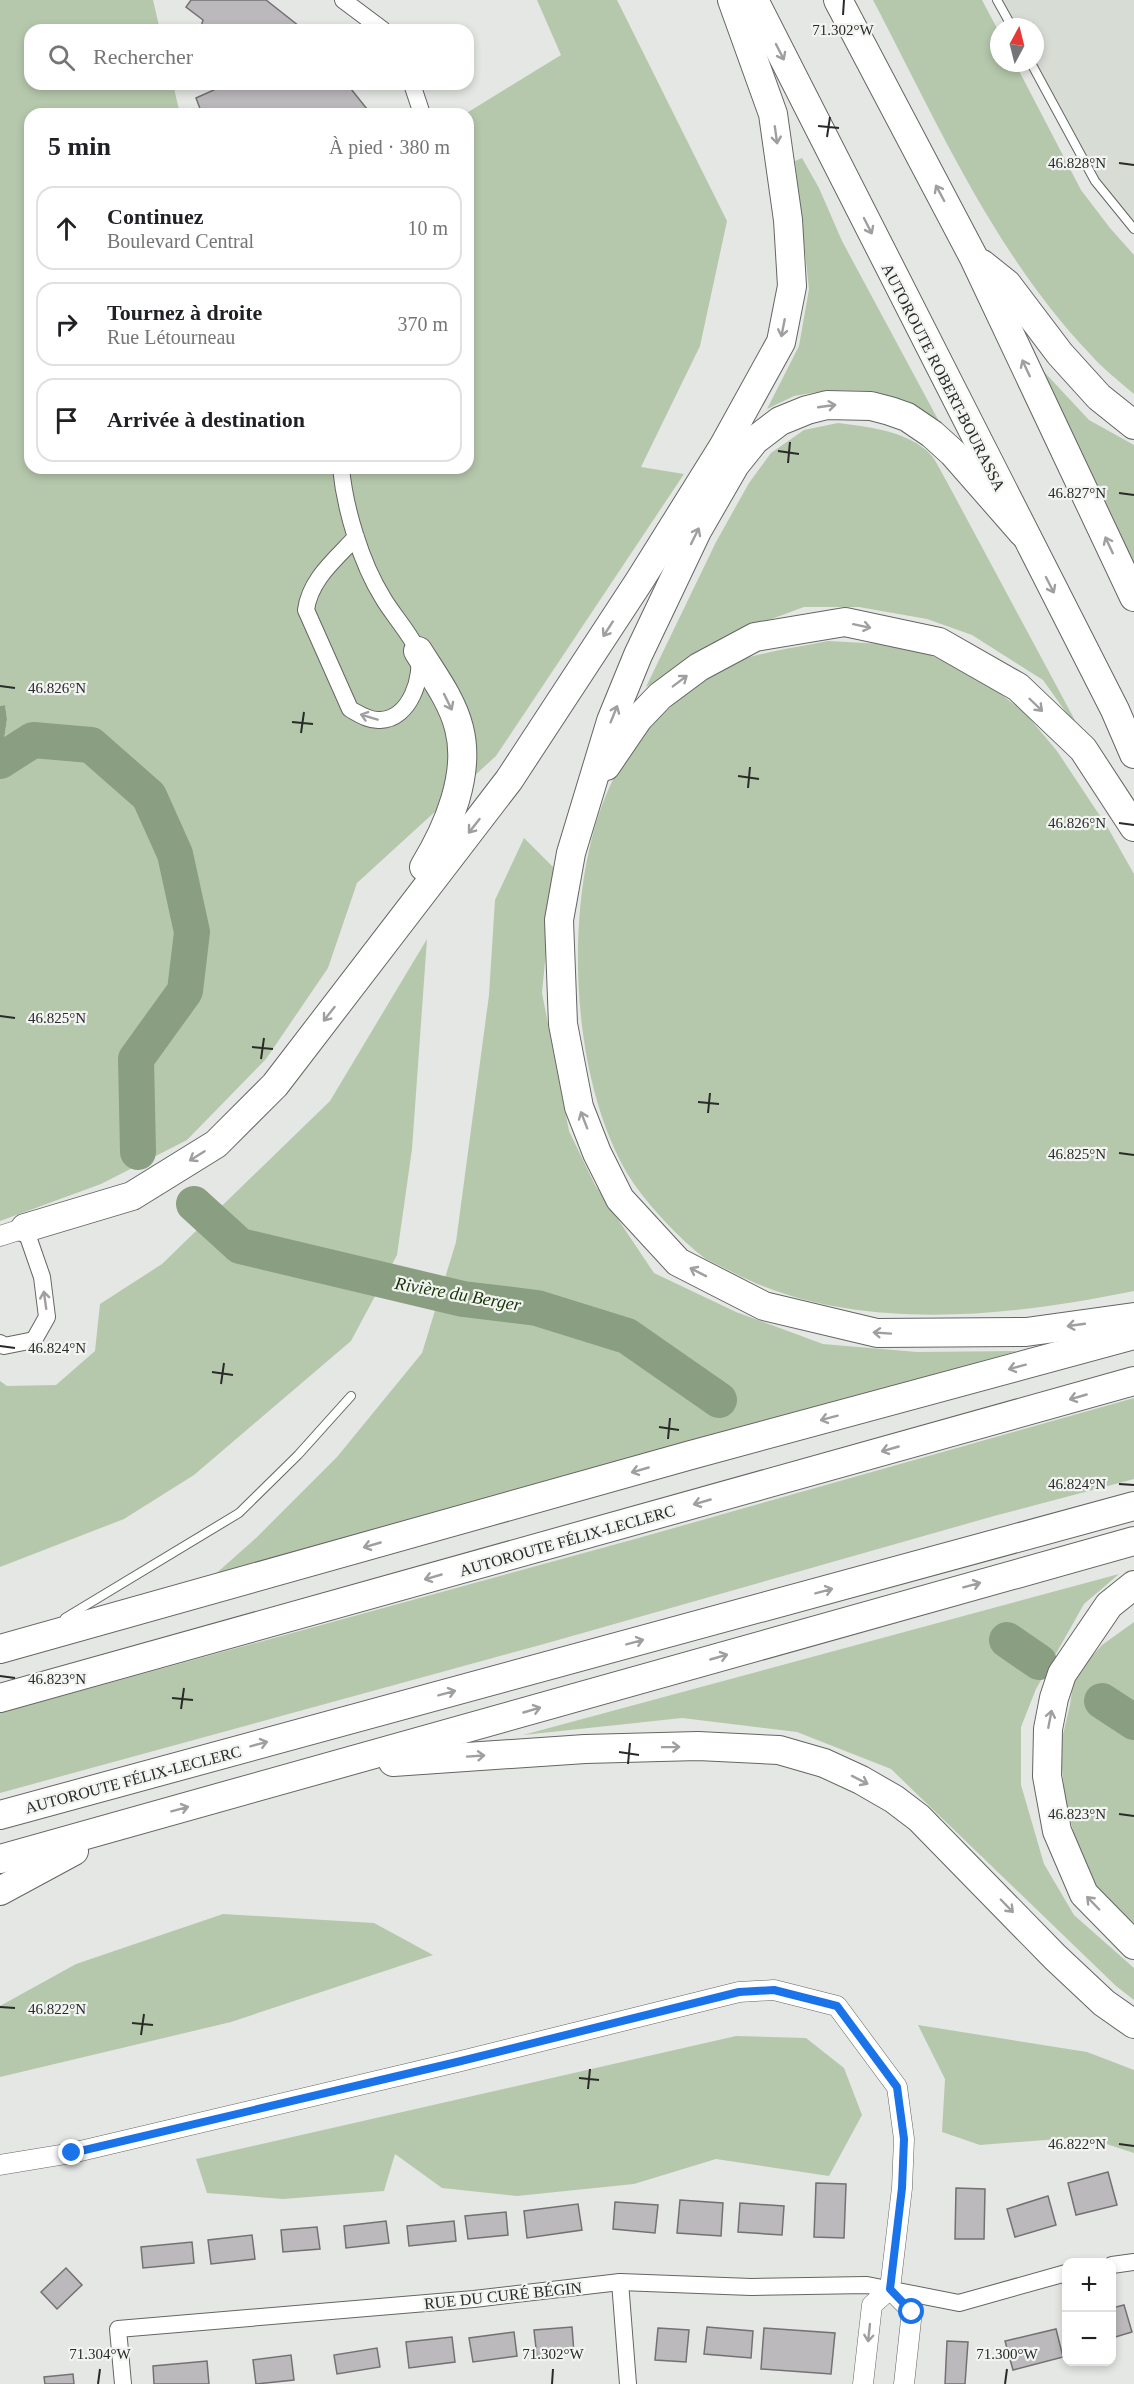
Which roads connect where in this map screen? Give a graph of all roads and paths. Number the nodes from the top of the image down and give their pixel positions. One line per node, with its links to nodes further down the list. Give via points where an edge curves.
1 (343, 0): 7 (street)
2 (732, 0): 22 (highway, one-way to 22, via 773,114 787,208 792,286 781,342 717,456 509,780)
3 (753, 0): 15 (highway, AUTOROUTE ROBERT-BOURASSA, one-way to 15)
4 (838, 0): 12 (highway, one-way to 4)
5 (997, 0): 6 (lane)
6 (1007, 18)
7 (375, 24)
8 (1036, 72): 11 (lane, via 1095,182)
9 (414, 90): 10 (street)
10 (420, 108)
11 (1134, 229)
12 (974, 258): 13 (highway, via 1007,284 1060,354 1099,397); 17 (highway, one-way to 12)
13 (1134, 425)
14 (342, 474): 16 (street)
15 (1023, 533): 19 (highway, AUTOROUTE ROBERT-BOURASSA, one-way to 19); 20 (highway, one-way to 15, via 638,655 697,531 735,465 755,440 780,421 807,410 846,404 881,408 907,417 953,453)
16 (356, 537): 18 (street, via 382,597); 18 (street, one-way to 16, via 418,682 410,701 398,714 381,720 350,709 306,610 317,579)
17 (1134, 597)
18 (418, 651): 22 (highway, one-way to 22, via 447,698 459,727 463,753 451,817 432,855)
19 (1134, 754)
20 (590, 790): 21 (highway, one-way to 21, via 638,719 660,696 699,667 755,637 844,622 939,642 1018,687 1083,749); 24 (highway, one-way to 20, via 1026,1332 877,1333 764,1306 678,1262 621,1199 597,1153 579,1107 563,1024 559,920 571,853)
21 (1134, 827)
22 (349, 989): 23 (highway, one-way to 23, via 275,1085 216,1144 132,1196)
23 (12, 1232): 26 (street, one-way to 23, via 4,1346 34,1340 47,1317 42,1277)
24 (1134, 1317)
25 (1134, 1335): 32 (highway, one-way to 32)
26 (0, 1343)
27 (1134, 1381): 33 (highway, AUTOROUTE FÉLIX-LECLERC, one-way to 33)
28 (351, 1396): 32 (lane, via 240,1513 141,1574)
29 (1134, 1506): 35 (highway, AUTOROUTE FÉLIX-LECLERC, one-way to 29)
30 (1134, 1541): 34 (highway, one-way to 30)
31 (1134, 1585): 39 (highway, one-way to 31, via 1084,1894 1057,1831 1047,1776 1048,1729 1062,1674 1108,1605)
32 (12, 1645)
33 (0, 1698)
34 (334, 1767): 36 (highway, one-way to 34); 40 (highway, one-way to 40, via 585,1749 698,1746 779,1750 824,1763 861,1779 919,1818 1055,1957 1104,2003)
35 (0, 1815)
36 (123, 1824): 37 (highway); 38 (highway)
37 (0, 1859)
38 (0, 1891)
39 (1134, 1945)
40 (1134, 2024)
41 (0, 2165): 46 (street, via 84,2151 739,1992 774,1990 837,2006 897,2087 904,2139)
42 (1134, 2262): 43 (street)
43 (1116, 2264)
44 (1062, 2275): 46 (street, RUE DU CURÉ BÉGIN, via 959,2303)
45 (620, 2282): 46 (street, RUE DU CURÉ BÉGIN, via 750,2287 867,2285); 47 (street, RUE DU CURÉ BÉGIN, via 474,2299 118,2329); 48 (street)
46 (890, 2289): 49 (street, one-way to 49, via 872,2305); 50 (street, via 912,2312)
47 (123, 2384)
48 (628, 2384)
49 (863, 2384)
50 (904, 2384)

